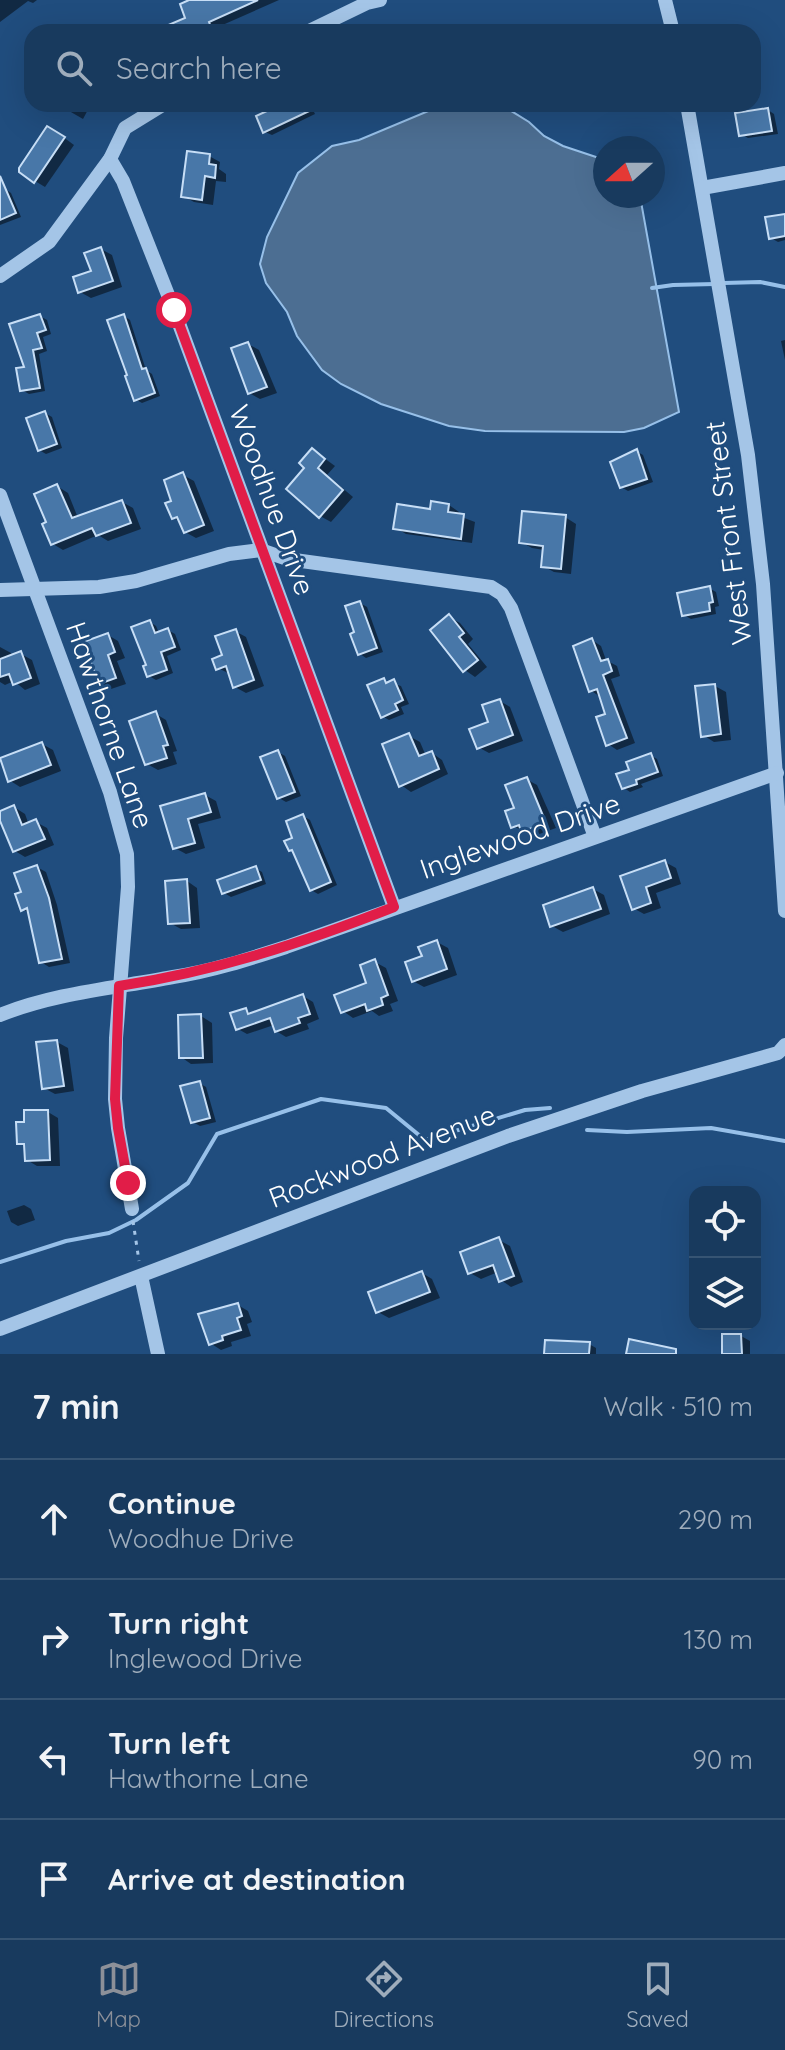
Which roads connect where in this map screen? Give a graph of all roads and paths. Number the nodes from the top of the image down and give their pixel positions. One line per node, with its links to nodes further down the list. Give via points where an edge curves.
1 (665, 0): 4 (street)
2 (371, 1): 3 (street)
3 (324, 24)
4 (671, 24)
5 (151, 112): 7 (street, via 125,128)
6 (688, 112): 9 (street, West Front Street)
7 (110, 159): 10 (street, via 49,242); 12 (street, Woodhue Drive, via 174,310)
8 (785, 173): 9 (street)
9 (702, 188): 15 (street, West Front Street, via 748,455)
10 (0, 276)
11 (0, 495): 14 (street, Hawthorne Lane)
12 (261, 550): 14 (street, via 136,581); 16 (street, via 287,559 478,583 502,594); 17 (street, Woodhue Drive)
13 (0, 590): 14 (street)
14 (35, 591): 19 (street, Hawthorne Lane, via 122,829 128,887)
15 (777, 773): 16 (street, Inglewood Drive); 18 (street, West Front Street)
16 (595, 837): 17 (street, Inglewood Drive)
17 (394, 907): 19 (street, Inglewood Drive, via 231,964)
18 (785, 911)
19 (119, 986): 20 (street, Inglewood Drive); 22 (street, Hawthorne Lane, via 115,1099)
20 (0, 1015)
21 (785, 1045): 23 (street, Rockwood Avenue, via 778,1053 508,1136)
22 (132, 1209): 23 (path)
23 (140, 1271): 24 (street, Rockwood Avenue); 25 (street)
24 (0, 1329)
25 (158, 1354)

